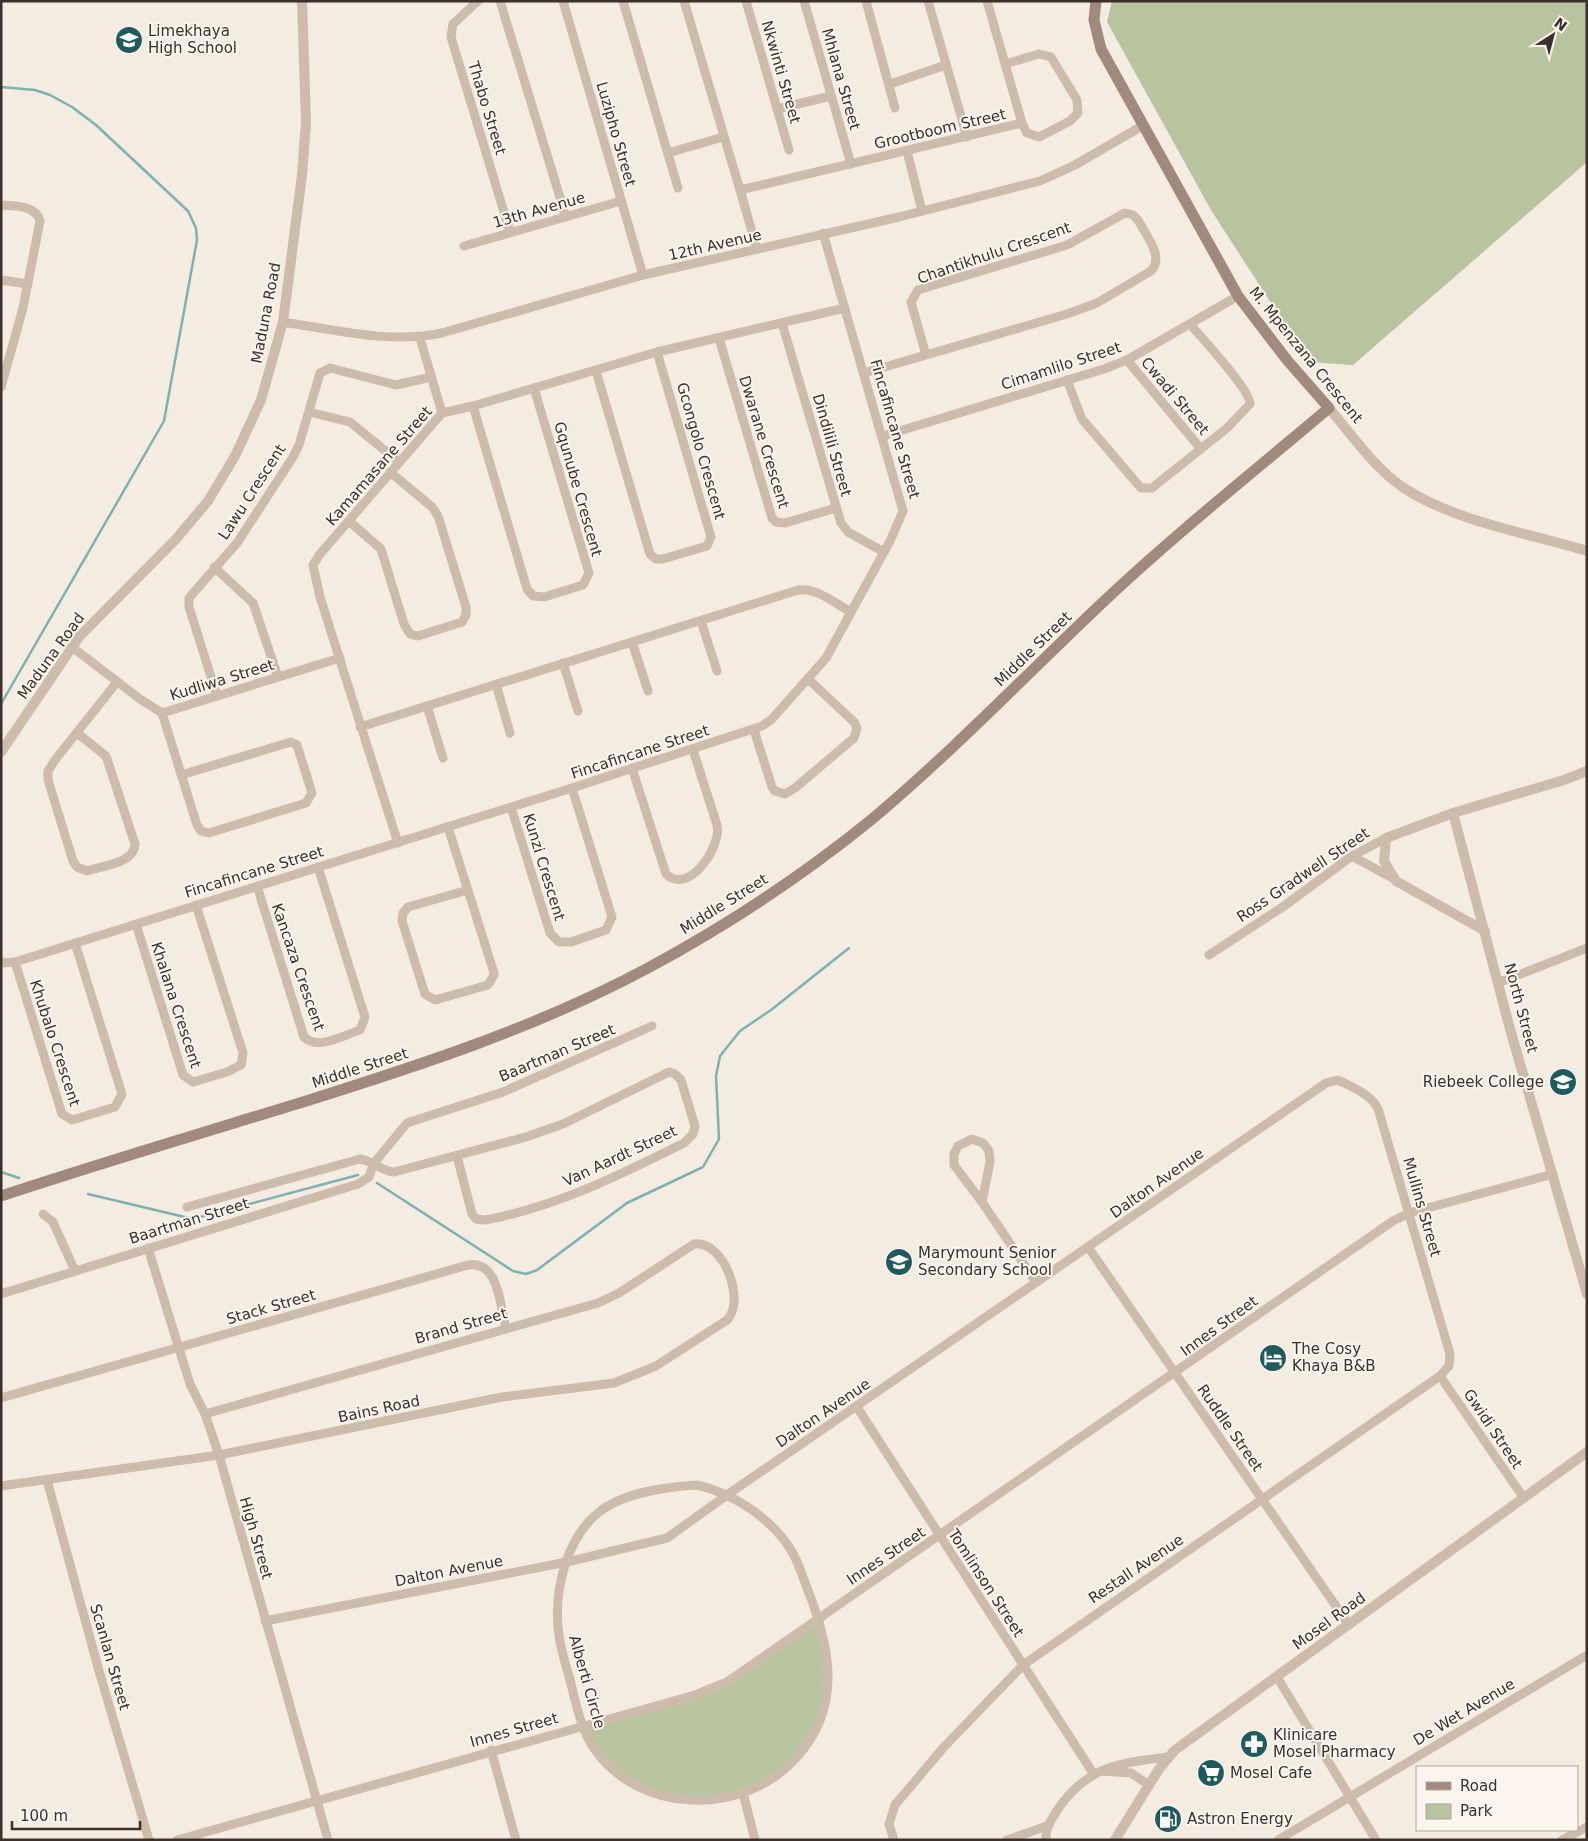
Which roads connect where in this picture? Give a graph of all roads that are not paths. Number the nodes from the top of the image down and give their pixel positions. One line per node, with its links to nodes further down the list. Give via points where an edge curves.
1 (302, 1): 42 (street, Maduna Road, via 305,148)
2 (478, 1): 33 (street, Thabo Street, via 453,24 450,36)
3 (500, 1): 32 (street)
4 (563, 1): 29 (street, Luzipho Street)
5 (623, 1): 25 (street)
6 (684, 1): 21 (street)
7 (746, 1): 18 (street, Nkwinti Street)
8 (804, 1): 16 (street, Mhlana Street)
9 (866, 1): 15 (street)
10 (928, 1): 14 (street)
11 (987, 1): 13 (street, Grootboom Street)
12 (1096, 1): 20 (main road, M. Mpenzana Crescent, via 1094,20 1101,50)
13 (1005, 64): 19 (street, Grootboom Street); 19 (street, via 1039,54 1048,55 1057,64 1079,106 1075,117 1039,137 1027,133)
14 (946, 65): 15 (street); 22 (street)
15 (890, 84): 17 (street)
16 (832, 96): 18 (street); 26 (street, Mhlana Street)
17 (896, 108)
18 (777, 109): 23 (street, Nkwinti Street)
19 (1022, 123): 22 (street, Grootboom Street)
20 (1142, 126): 31 (street, 12th Avenue, via 1075,165 1040,181); 40 (main road, M. Mpenzana Crescent)
21 (723, 137): 25 (street); 28 (street)
22 (967, 137): 24 (street, Grootboom Street)
23 (789, 150)
24 (907, 151): 26 (street, Grootboom Street); 31 (street)
25 (668, 153): 27 (street)
26 (851, 164): 28 (street, Grootboom Street)
27 (678, 188)
28 (740, 190): 36 (street)
29 (622, 201): 32 (street, 13th Avenue); 37 (street, Luzipho Street)
30 (1, 205): 39 (street, via 28,208 37,213 40,221)
31 (922, 211): 34 (street, 12th Avenue)
32 (566, 217): 33 (street, 13th Avenue)
33 (510, 232): 35 (street, 13th Avenue)
34 (823, 233): 36 (street, 12th Avenue); 41 (street, Fincafincane Street)
35 (464, 246)
36 (757, 249): 37 (street, 12th Avenue)
37 (643, 275): 45 (street, 12th Avenue)
38 (1, 280): 39 (street)
39 (28, 284): 54 (street)
40 (1238, 296): 44 (street, Cimamlilo Street); 57 (main road, M. Mpenzana Crescent)
41 (845, 308): 43 (street, Kamamasane Street); 51 (street, Fincafincane Street)
42 (283, 322): 45 (street, 12th Avenue, via 396,338); 72 (street, Maduna Road, via 261,400 235,456 208,501)
43 (782, 323): 46 (street, Kamamasane Street); 64 (street, Dindilili Street)
44 (1190, 324): 49 (street, Cimamlilo Street); 61 (street, via 1251,400 1248,408)
45 (420, 338): 52 (street)
46 (719, 338): 47 (street, Kamamasane Street); 64 (street, Dwarane Crescent, via 772,518 785,523)
47 (658, 352): 50 (street, Kamamasane Street); 50 (street, Gcongolo Crescent, via 711,537 707,546 663,559 656,559 650,554)
48 (926, 355): 48 (street, Chantikhulu Crescent, via 1082,309 1151,270 1156,264 1156,255 1138,220 1133,215 1124,214 1049,252 918,290 912,305); 51 (street, Chantikhulu Crescent)
49 (1127, 360): 53 (street, Cimamlilo Street); 61 (street, Cwadi Street)
50 (596, 370): 55 (street, Kamamasane Street)
51 (864, 373): 60 (street, Fincafincane Street)
52 (430, 377): 58 (street, Lawu Crescent, via 396,385 326,368 318,376); 59 (street)
53 (1067, 380): 60 (street, Cimamlilo Street); 61 (street, via 1082,419 1141,488 1157,486)
54 (1, 387)
55 (534, 388): 56 (street, Kamamasane Street); 56 (street, Gqunube Crescent, via 588,573 583,585 544,598 533,596 527,589)
56 (473, 406): 59 (street, Kamamasane Street)
57 (1329, 408): 66 (street, M. Mpenzana Crescent, via 1384,471 1404,487 1442,508 1470,518); 120 (main road, Middle Street, via 1104,601 900,795 797,875 726,922 645,970 554,1014 468,1049)
58 (309, 412): 62 (street, via 350,422); 68 (street, Lawu Crescent, via 293,457 241,539)
59 (442, 413): 62 (street, Kamamasane Street)
60 (883, 436): 67 (street, Fincafincane Street, via 904,507)
61 (1201, 449)
62 (399, 462): 63 (street, Kamamasane Street)
63 (390, 472): 65 (street, Kamamasane Street); 65 (street, via 432,507 438,516 466,607 462,622 418,636 410,634 381,549)
64 (836, 508): 67 (street, Dindilili Street, via 846,531)
65 (349, 521): 73 (street, Kamamasane Street, via 313,565)
66 (1587, 551)
67 (884, 552): 69 (street, Fincafincane Street)
68 (214, 567): 76 (street, via 253,602); 81 (street, Lawu Crescent, via 190,595 188,604)
69 (851, 612): 70 (street, via 805,589); 77 (street, Fincafincane Street, via 826,658)
70 (701, 620): 71 (street); 75 (street)
71 (632, 642): 74 (street); 80 (street)
72 (72, 647): 78 (street, Kudliwa Street); 90 (street, Maduna Road)
73 (340, 658): 76 (street, Kudliwa Street); 85 (street, Kamamasane Street)
74 (563, 663): 79 (street); 83 (street)
75 (717, 671)
76 (278, 677): 81 (street, Kudliwa Street)
77 (808, 679): 86 (street, Fincafincane Street, via 772,719); 86 (street, via 854,722 854,738 784,794 772,787)
78 (117, 682): 84 (street, Kudliwa Street); 87 (street)
79 (496, 684): 82 (street); 88 (street)
80 (648, 691)
81 (217, 696): 84 (street, Kudliwa Street)
82 (427, 706): 85 (street); 91 (street)
83 (578, 711)
84 (162, 713): 94 (street)
85 (360, 727): 100 (street, Kamamasane Street)
86 (754, 730): 89 (street, Fincafincane Street)
87 (77, 733): 87 (street, via 50,766 48,775 73,860 79,868 87,871 128,858 135,851 135,844 106,756)
88 (510, 733)
89 (693, 750): 92 (street, Fincafincane Street); 92 (street, via 718,836 702,868 681,879 666,874)
90 (1, 752)
91 (443, 758)
92 (632, 768): 95 (street, Fincafincane Street)
93 (1587, 771): 97 (street, Ross Gradwell Street)
94 (181, 775): 94 (street, via 196,825 205,832 306,803 312,794 297,745 293,743 283,743)
95 (572, 788): 96 (street, Fincafincane Street); 96 (street, Kunzi Crescent, via 612,917 606,930 571,942 559,942 550,932)
96 (511, 807): 98 (street, Fincafincane Street)
97 (1453, 812): 99 (street, Ross Gradwell Street); 108 (street, North Street)
98 (448, 827): 100 (street, Fincafincane Street); 105 (street)
99 (1386, 838): 101 (street, Ross Gradwell Street); 103 (street, via 1384,861)
100 (398, 843): 102 (street, Fincafincane Street)
101 (1352, 856): 103 (street); 111 (street, Ross Gradwell Street)
102 (318, 867): 104 (street, Fincafincane Street); 104 (street, Kancaza Crescent, via 365,1017 360,1030 328,1041 318,1044 304,1037)
103 (1396, 880): 108 (street)
104 (257, 886): 106 (street, Fincafincane Street)
105 (468, 890): 105 (street, via 494,975 488,985 435,1000 425,994 402,915 408,907)
106 (196, 905): 107 (street, Fincafincane Street); 107 (street, Khalana Crescent, via 243,1056 239,1067 227,1072 192,1082 183,1076)
107 (136, 924): 109 (street, Fincafincane Street)
108 (1485, 931): 114 (street, North Street)
109 (75, 943): 112 (street, Fincafincane Street); 112 (street, Khubalo Crescent, via 122,1094 115,1107 72,1120 62,1114)
110 (1587, 948): 114 (street)
111 (1209, 955)
112 (15, 962): 113 (street, Fincafincane Street)
113 (1, 963)
114 (1498, 983): 119 (street, North Street)
115 (652, 1026): 118 (street, Baartman Street, via 503,1092 407,1123)
116 (1334, 1080): 123 (street, Mullins Street, via 1378,1105); 125 (street, Dalton Avenue)
117 (457, 1156): 117 (street, Van Aardt Street, via 563,1124 669,1072 680,1080 695,1126 693,1134 684,1143 577,1194 485,1220 476,1219 472,1214); 118 (street, Van Aardt Street, via 394,1172)
118 (374, 1163): 122 (street, Baartman Street, via 360,1159); 126 (street, Baartman Street, via 369,1177 358,1184)
119 (1553, 1174): 123 (street, Innes Street); 129 (street, North Street)
120 (1, 1196)
121 (982, 1202): 121 (street, via 990,1156 983,1143 972,1139 958,1146 954,1165); 130 (street)
122 (187, 1208)
123 (1409, 1213): 135 (street, Mullins Street, via 1450,1354); 136 (street, Innes Street)
124 (43, 1214): 128 (street, via 53,1222)
125 (1088, 1247): 130 (street, Dalton Avenue); 136 (street, Ruddle Street)
126 (148, 1248): 128 (street, Baartman Street); 134 (street, High Street)
127 (712, 1248): 133 (street, Brand Street, via 694,1244 610,1298); 142 (street, Bains Road, via 730,1278 734,1303 730,1318 656,1366 627,1379 603,1385 502,1397)
128 (76, 1271): 131 (street, Baartman Street)
129 (1584, 1277): 132 (street, North Street)
130 (1036, 1282): 139 (street, Dalton Avenue)
131 (1, 1294)
132 (1587, 1294)
133 (506, 1328): 134 (street, Stack Street, via 491,1273 485,1267 472,1264); 140 (street, Brand Street)
134 (179, 1348): 138 (street, Stack Street); 140 (street, High Street, via 190,1384)
135 (1449, 1366): 137 (street, Restall Avenue)
136 (1175, 1374): 147 (street, Ruddle Street); 148 (street, Innes Street)
137 (1440, 1376): 146 (street, Gwidi Street); 147 (street, Restall Avenue)
138 (1, 1398)
139 (857, 1407): 145 (street, Dalton Avenue); 148 (street, Tomlinson Street)
140 (205, 1414): 142 (street, High Street)
141 (1587, 1452): 146 (street, Mosel Road)
142 (219, 1455): 143 (street, Bains Road); 151 (street, High Street)
143 (47, 1480): 144 (street, Bains Road); 166 (street, Scanlan Street)
144 (1, 1486)
145 (727, 1495): 149 (street, Dalton Avenue, via 668,1538); 149 (street, Alberti Circle, via 697,1485 682,1486 640,1494 613,1504 588,1524 571,1549); 150 (street, Alberti Circle, via 762,1519 791,1550)
146 (1523, 1498): 152 (street, Mosel Road)
147 (1262, 1499): 152 (street, Ruddle Street); 154 (street, Restall Avenue)
148 (940, 1536): 150 (street, Innes Street); 154 (street, Tomlinson Street)
149 (567, 1562): 151 (street, Dalton Avenue); 156 (street, Alberti Circle, via 558,1608 559,1636)
150 (818, 1618): 156 (street, Innes Street, via 718,1686); 161 (street, Alberti Circle, via 827,1651 828,1673 826,1702 820,1722 790,1766)
151 (265, 1621): 163 (street, High Street)
152 (1349, 1625): 155 (street, Mosel Road)
153 (1587, 1655): 162 (street, De Wet Avenue)
154 (1023, 1665): 159 (street, Tomlinson Street); 171 (street, Restall Avenue, via 943,1748 895,1805 889,1824)
155 (1276, 1677): 158 (street, Mosel Road); 162 (street)
156 (583, 1725): 157 (street, Innes Street); 161 (street, Alberti Circle, via 593,1747 612,1768 653,1793 705,1801 722,1800)
157 (491, 1750): 163 (street, Innes Street); 169 (street)
158 (1168, 1757): 159 (street, via 1124,1763); 160 (street, Mosel Road)
159 (1096, 1772): 160 (street, via 1131,1773); 164 (street, via 1076,1786)
160 (1149, 1785): 174 (street, Mosel Road)
161 (743, 1793): 170 (street)
162 (1350, 1796): 175 (street, De Wet Avenue); 176 (street)
163 (317, 1801): 167 (street, Innes Street); 168 (street, High Street)
164 (1047, 1826): 172 (street); 173 (street)
165 (1587, 1827): 177 (street)
166 (149, 1840)
167 (177, 1840)
168 (328, 1840)
169 (516, 1840)
170 (755, 1840)
171 (894, 1840)
172 (1007, 1840)
173 (1046, 1840)
174 (1115, 1840)
175 (1278, 1840)
176 (1376, 1840)
177 (1562, 1840)

